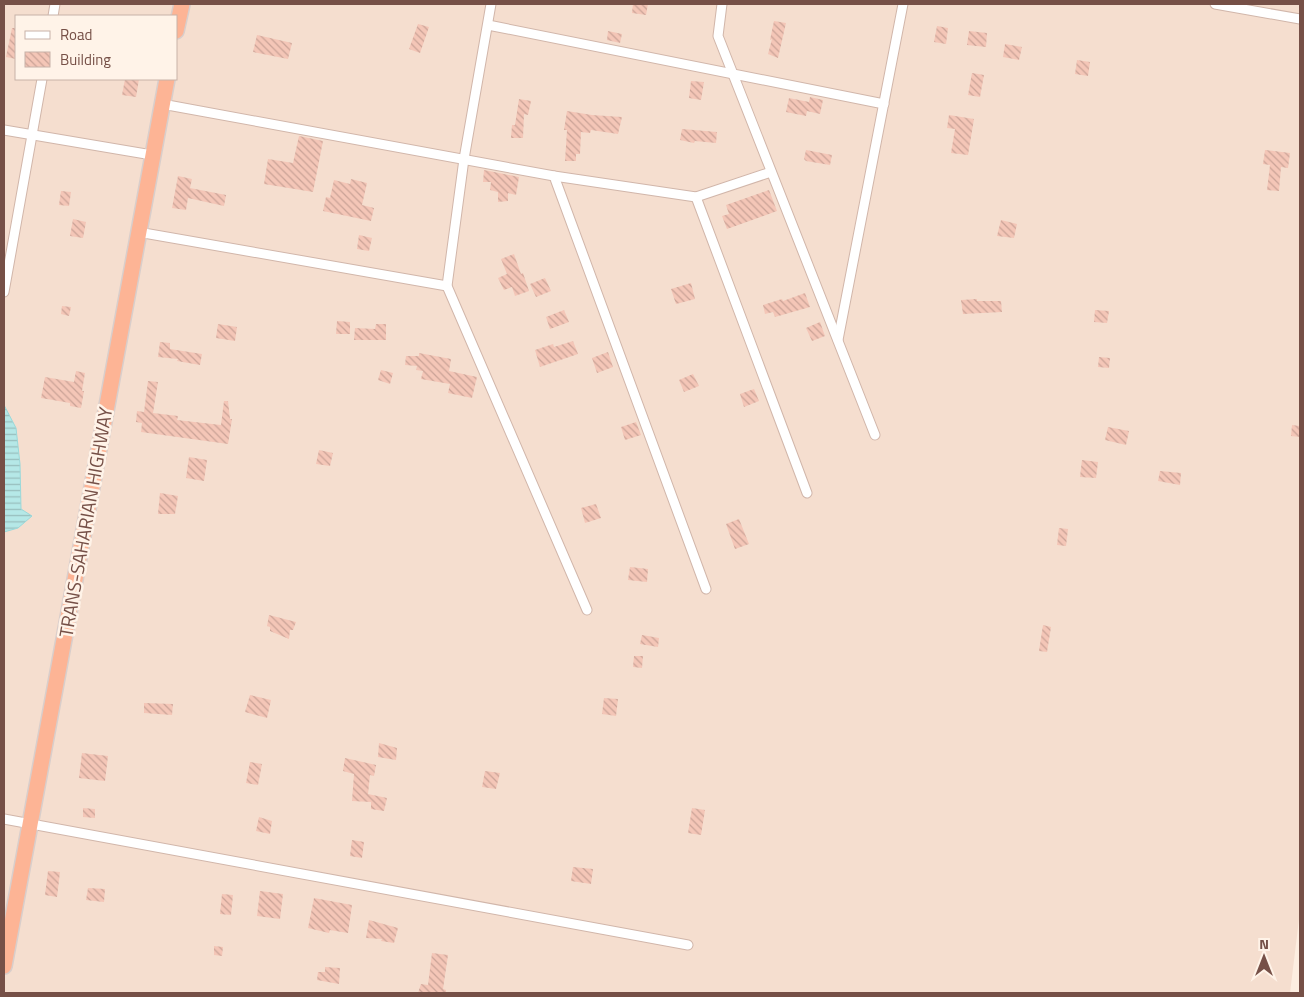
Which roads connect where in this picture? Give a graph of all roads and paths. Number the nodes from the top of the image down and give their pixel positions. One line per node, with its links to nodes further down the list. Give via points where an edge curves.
1 (182, 4): 8 (highway)
2 (491, 4): 9 (street)
3 (722, 4): 10 (street, via 718,36)
4 (903, 4): 14 (street)
5 (1215, 4): 6 (street)
6 (1228, 5): 7 (street)
7 (1300, 19)
8 (178, 22)
9 (488, 25): 10 (street); 18 (street)
10 (733, 74): 14 (street); 19 (street)
11 (42, 80): 16 (street)
12 (167, 80): 13 (highway, TRANS-SAHARIAN HIGHWAY)
13 (162, 104): 17 (highway, TRANS-SAHARIAN HIGHWAY); 18 (street)
14 (884, 104): 25 (street)
15 (4, 130): 16 (street)
16 (32, 135): 17 (street); 24 (street)
17 (152, 155): 22 (highway, TRANS-SAHARIAN HIGHWAY)
18 (464, 159): 20 (street); 23 (street)
19 (771, 172): 21 (street); 25 (street)
20 (554, 176): 21 (street); 28 (street)
21 (696, 197): 27 (street)
22 (138, 232): 23 (street); 31 (highway, TRANS-SAHARIAN HIGHWAY)
23 (447, 286): 29 (street)
24 (4, 292)
25 (838, 341): 26 (street)
26 (875, 436)
27 (807, 493)
28 (706, 589)
29 (587, 610)
30 (4, 819): 31 (street)
31 (30, 824): 32 (street); 33 (highway, TRANS-SAHARIAN HIGHWAY)
32 (688, 946)
33 (4, 966)

